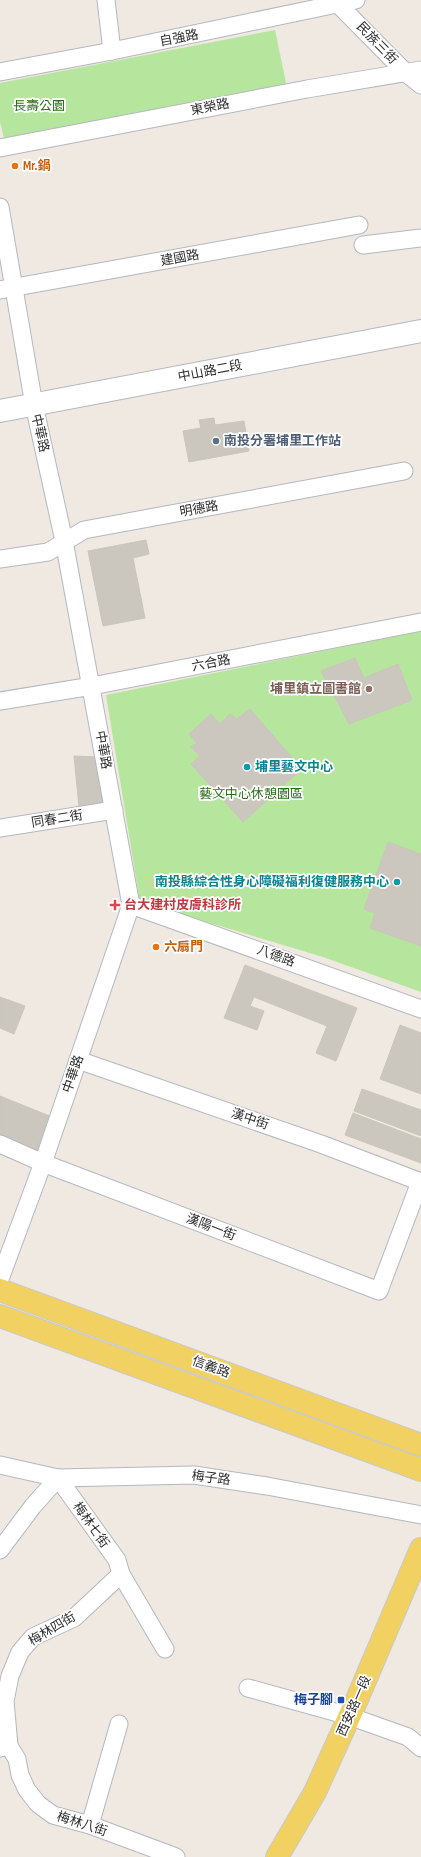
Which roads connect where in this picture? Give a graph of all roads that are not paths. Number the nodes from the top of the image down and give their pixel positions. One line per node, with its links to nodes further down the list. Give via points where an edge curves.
1 (106, 0): 4 (street)
2 (356, 0): 3 (street, 自強路)
3 (336, 2): 4 (street, 自強路, via 295,14); 5 (street, 民族三街)
4 (112, 51): 6 (street, 自強路)
5 (413, 71): 7 (street, 民族三街); 8 (street, 東榮路, via 307,88)
6 (0, 72)
7 (421, 86)
8 (0, 148)
9 (0, 207): 13 (street, 中華路)
10 (359, 225): 13 (street, 建國路)
11 (421, 238): 12 (street)
12 (363, 245)
13 (7, 289): 15 (street, 中華路)
14 (421, 331): 15 (street, 中山路二段)
15 (34, 405): 16 (street, 中山路二段); 18 (street, 中華路)
16 (0, 411)
17 (404, 472): 18 (street, 明德路, via 84,530)
18 (64, 541): 19 (street, 明德路, via 48,552); 21 (street, 中華路)
19 (0, 559)
20 (421, 622): 21 (street, 六合路)
21 (92, 686): 22 (street, 六合路); 23 (street, 中華路)
22 (0, 701)
23 (114, 810): 24 (street, 同春二街); 25 (street, 中華路)
24 (0, 828)
25 (131, 904): 26 (street, 八德路); 27 (street, 中華路)
26 (421, 1009)
27 (78, 1060): 29 (street, 中華路); 30 (street, 漢中街, via 321,1144)
28 (0, 1144): 29 (street, 漢陽一街)
29 (43, 1163): 30 (street, 漢陽一街, via 379,1290); 31 (street, 中華路)
30 (421, 1182)
31 (0, 1279)
32 (0, 1290): 34 (main road, 信義路)
33 (0, 1316): 36 (main road, 信義路)
34 (421, 1445)
35 (0, 1465): 37 (street, 梅子路)
36 (421, 1470)
37 (58, 1478): 38 (street, 梅子路, via 194,1475); 39 (street); 41 (street, 梅林七街, via 117,1560)
38 (421, 1515)
39 (0, 1550)
40 (421, 1550): 44 (main road, 西安路一段)
41 (121, 1574): 42 (street, 梅林七街); 46 (street, 梅林四街, via 74,1618 33,1637 20,1652 10,1676 5,1701)
42 (165, 1649)
43 (248, 1688): 44 (street)
44 (349, 1716): 47 (street, via 408,1737); 49 (main road, 西安路一段)
45 (119, 1724): 48 (street)
46 (5, 1747): 48 (street, 梅林八街, via 17,1758 26,1790 38,1804 53,1815)
47 (421, 1748)
48 (90, 1825): 50 (street, 梅林八街)
49 (283, 1856)
50 (176, 1857)

